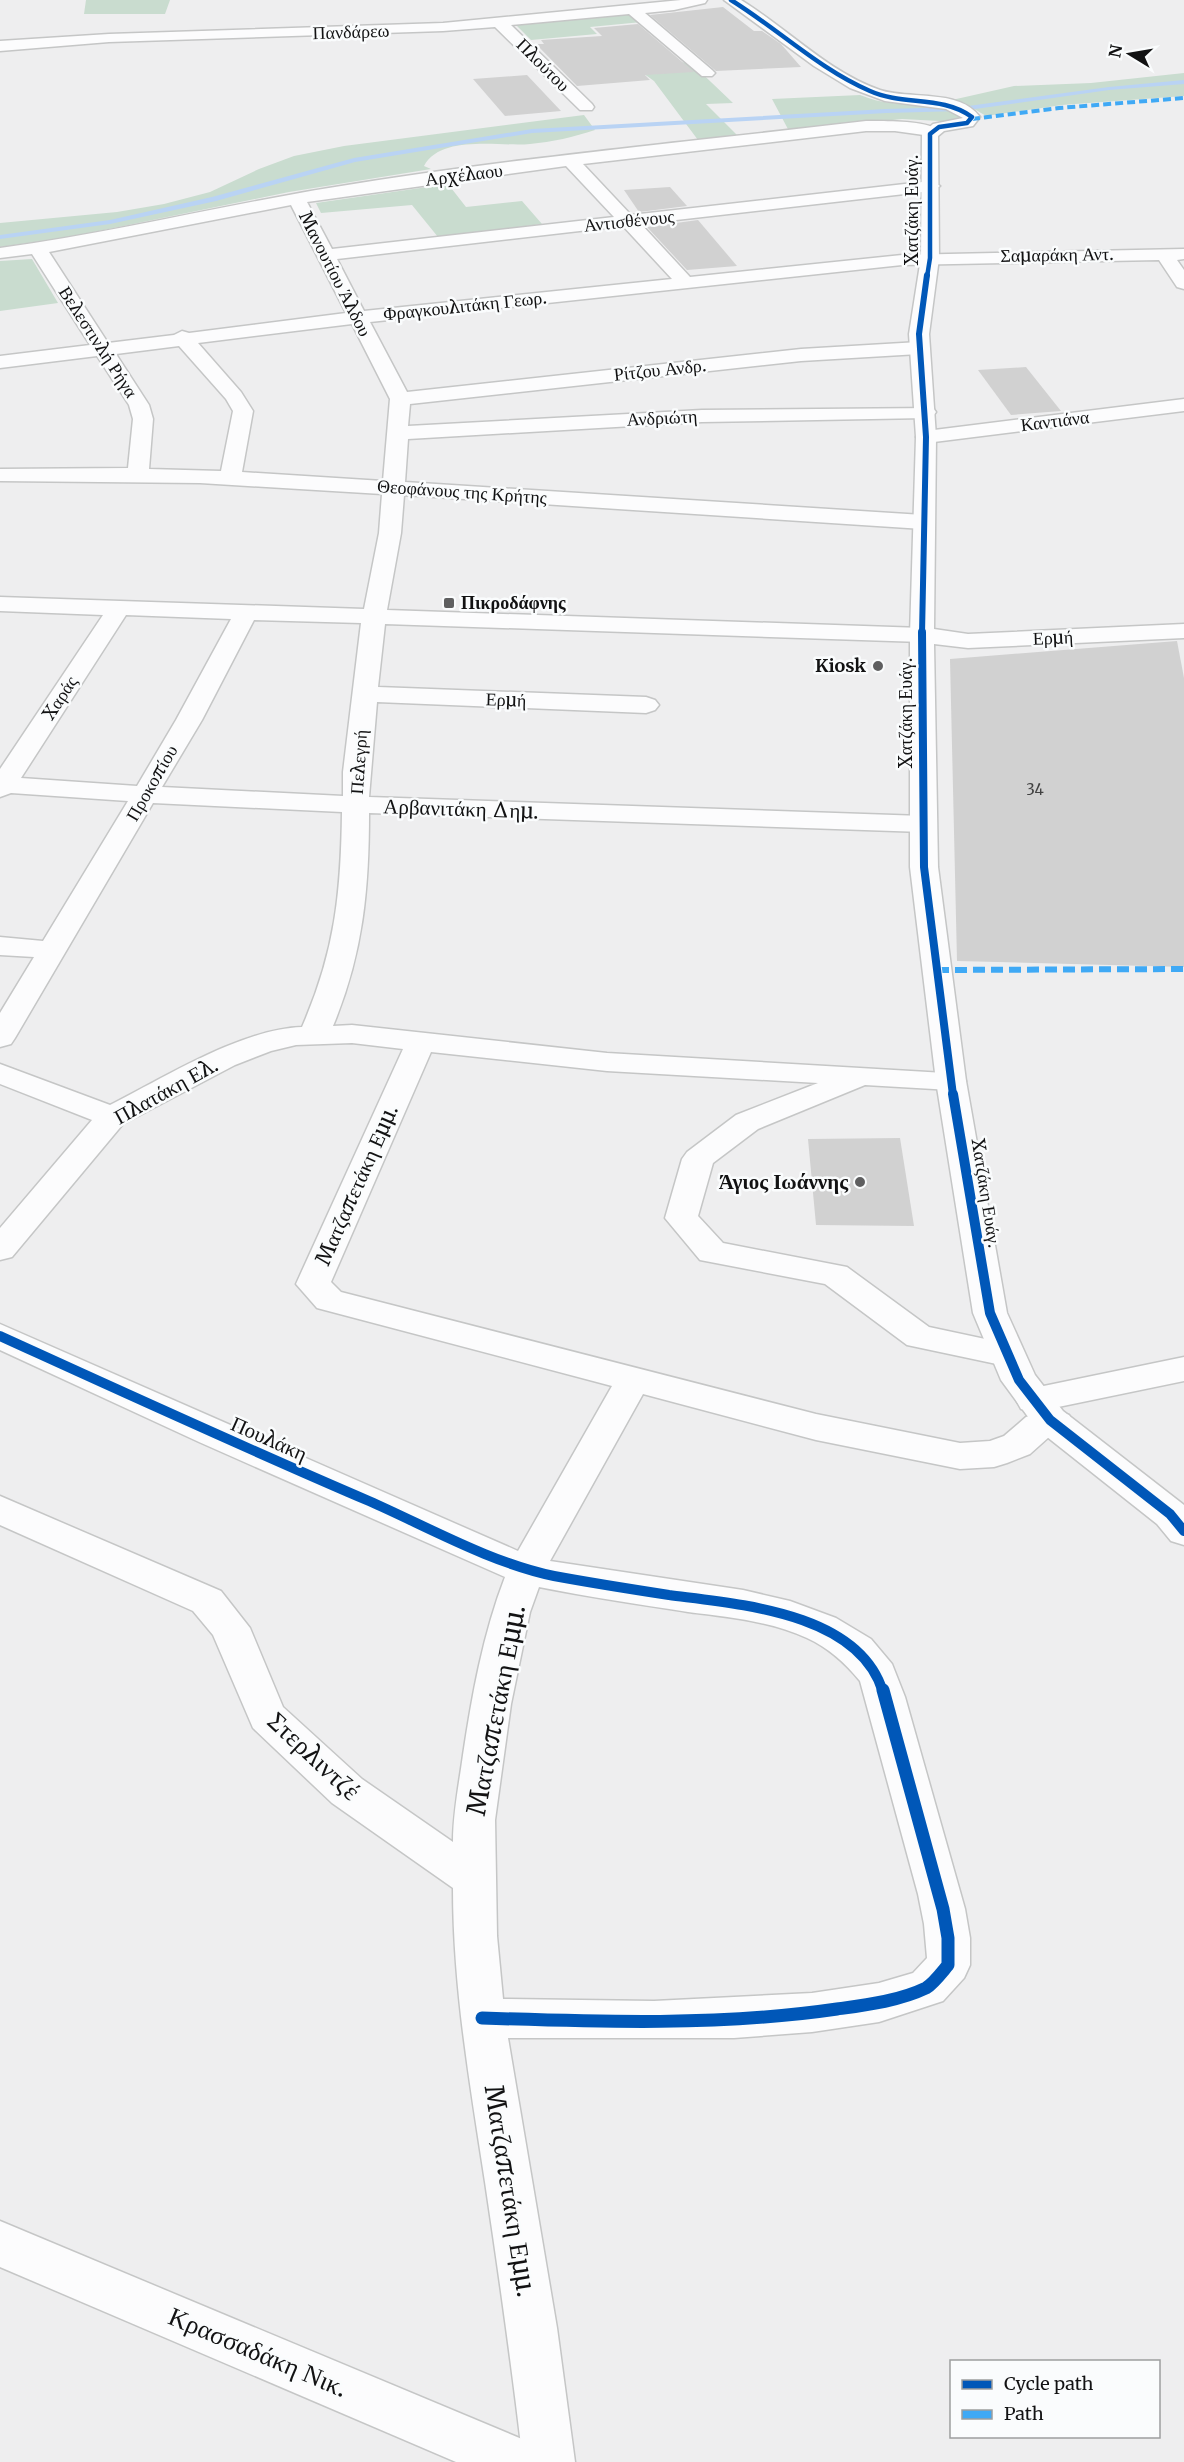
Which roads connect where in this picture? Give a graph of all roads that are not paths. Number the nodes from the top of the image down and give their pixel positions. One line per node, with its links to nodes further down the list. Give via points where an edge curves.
1 (700, 0): 3 (street, Πανδάρεω)
2 (731, 0): 8 (street, Χατζάκη Ευάγ., via 859,86 892,98 953,106 972,117 967,123)
3 (633, 10): 4 (street, Πανδάρεω); 6 (street)
4 (500, 23): 5 (street, Πανδάρεω); 7 (street, Πλούτου)
5 (0, 46)
6 (707, 73)
7 (586, 107)
8 (931, 131): 9 (street, Αρχέλαου, via 866,126); 10 (street, Χατζάκη Ευάγ.)
9 (571, 161): 11 (street, Αρχέλαου); 12 (street)
10 (931, 186): 12 (street, Αντισθένους); 18 (street, Χατζάκη Ευάγ.)
11 (297, 199): 13 (street, Αρχέλαου); 17 (street, Μανουτίου Άλδου)
12 (629, 221): 17 (street, Αντισθένους); 19 (street)
13 (38, 249): 14 (street, Αρχέλαου); 23 (street, Βελεστινλή Ρήγα)
14 (0, 253)
15 (1164, 254): 16 (street, Σαμαράκη Αντ.); 18 (street, Σαμαράκη Αντ.); 20 (street)
16 (1184, 254)
17 (326, 255): 21 (street, Μανουτίου Άλδου)
18 (930, 258): 19 (street, Φραγκουλιτάκη Γεωρ.); 24 (street, Χατζάκη Ευάγ., via 920,312)
19 (684, 281): 21 (street, Φραγκουλιτάκη Γεωρ.)
20 (1184, 283)
21 (357, 318): 22 (street, Φραγκουλιτάκη Γεωρ.); 26 (street, Μανουτίου Άλδου)
22 (182, 337): 23 (street, Φραγκουλιτάκη Γεωρ.); 33 (street, via 243,411)
23 (102, 348): 25 (street, Φραγκουλιτάκη Γεωρ.); 32 (street, Βελεστινλή Ρήγα, via 142,413)
24 (920, 348): 26 (street, Ρίτζου Ανδρ., via 801,355); 28 (street, Χατζάκη Ευάγ.)
25 (0, 362)
26 (400, 399): 29 (street)
27 (1184, 405): 30 (street, Καντιάνα)
28 (926, 412): 29 (street, Ανδριώτη, via 702,416); 30 (street, Χατζάκη Ευάγ.)
29 (398, 433): 34 (street)
30 (926, 437): 35 (street, Χατζάκη Ευάγ.)
31 (0, 474): 32 (street, Θεοφάνους της Κρήτης)
32 (138, 476): 33 (street, Θεοφάνους της Κρήτης)
33 (230, 478): 34 (street, Θεοφάνους της Κρήτης)
34 (394, 498): 35 (street, Θεοφάνους της Κρήτης, via 580,511 595,509 602,503); 39 (street, Πελεγρή)
35 (923, 522): 41 (street, Χατζάκη Ευάγ.)
36 (0, 604): 37 (street)
37 (120, 607): 38 (street); 44 (street, Χαράς)
38 (246, 612): 39 (street); 45 (street, Προκοπίου)
39 (375, 616): 41 (street); 42 (street, Πελεγρή)
40 (1184, 631): 41 (street, Ερμή, via 968,641)
41 (922, 635): 47 (street, Χατζάκη Ευάγ.)
42 (365, 694): 43 (street, Ερμή); 46 (street, Πελεγρή)
43 (646, 705)
44 (1, 786): 45 (street, Αρβανιτάκη Δημ.)
45 (146, 794): 46 (street, Αρβανιτάκη Δημ.); 49 (street, Προκοπίου)
46 (356, 805): 47 (street, Αρβανιτάκη Δημ.); 50 (street, Πελεγρή, via 355,870 347,937 335,985)
47 (923, 824): 55 (street, Χατζάκη Ευάγ., via 927,900)
48 (0, 946): 49 (street)
49 (51, 950): 51 (street, Προκοπίου)
50 (314, 1034): 52 (street); 56 (street, Πλατάκη Ελ., via 240,1051)
51 (0, 1038)
52 (421, 1041): 54 (street, via 595,1061); 61 (street, Ματζαπετάκη Εμμ., via 313,1284 329,1300)
53 (0, 1073): 56 (street)
54 (862, 1076): 55 (street); 59 (street, via 747,1122 698,1160 681,1218 712,1252 835,1275 919,1337)
55 (951, 1081): 59 (street, Χατζάκη Ευάγ., via 990,1313)
56 (112, 1117): 57 (street, Πλατάκη Ελ.)
57 (0, 1249)
58 (0, 1336): 65 (street, Πουλάκη)
59 (1006, 1354): 62 (street, Χατζάκη Ευάγ., via 1018,1380)
60 (1184, 1369): 62 (street, Ματζαπετάκη Εμμ.)
61 (634, 1379): 62 (street, Ματζαπετάκη Εμμ., via 816,1427 960,1456 994,1454 1017,1445 1038,1426); 65 (street, Ματζαπετάκη Εμμ.)
62 (1045, 1412): 64 (street, Χατζάκη Ευάγ., via 1170,1514)
63 (0, 1510): 66 (street, Στερλιντζέ, via 207,1601 230,1628 267,1717 347,1791)
64 (1184, 1530)
65 (526, 1570): 66 (street, Ματζαπετάκη Εμμ., via 511,1612 488,1724 474,1820); 67 (street, Πουλάκη, via 755,1608 822,1628 857,1650 878,1675 901,1750 939,1893 948,1966 931,1985 875,2003 830,2011 776,2017 625,2021)
66 (473, 1879): 67 (street, Ματζαπετάκη Εμμ.)
67 (482, 2018): 70 (street, Ματζαπετάκη Εμμ.)
68 (0, 2244): 69 (street, Κρασσαδάκη Νικ.)
69 (516, 2462)
70 (549, 2462)

